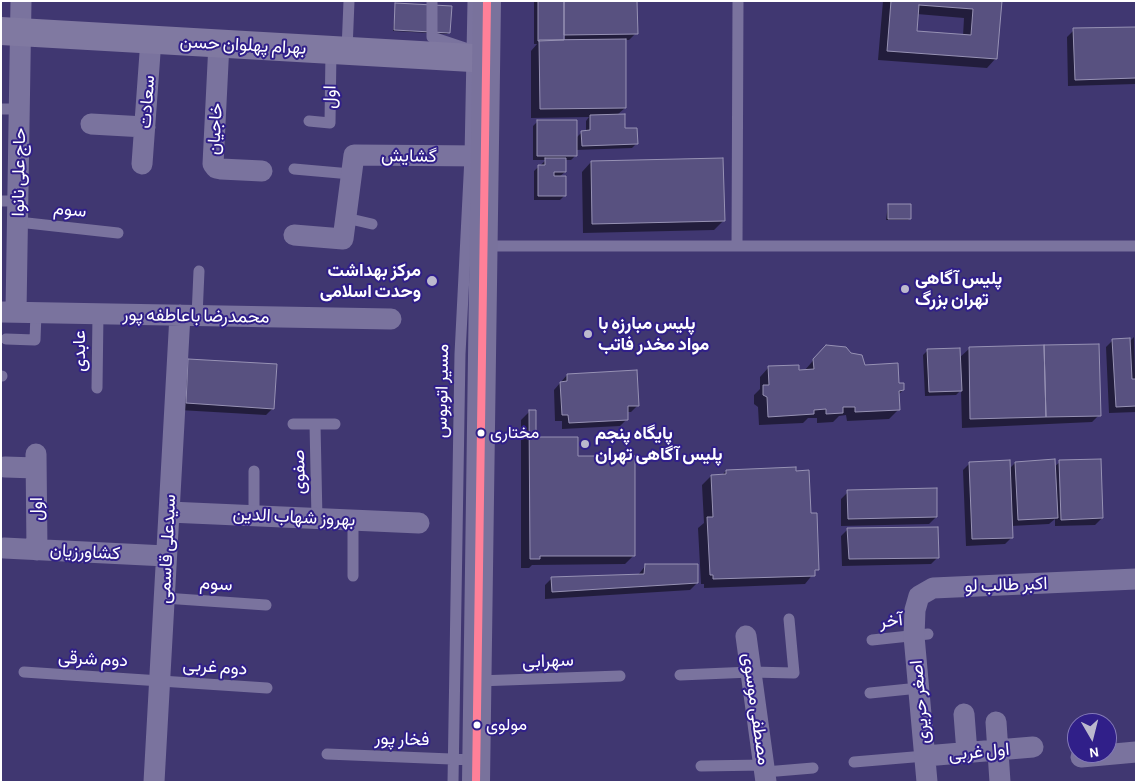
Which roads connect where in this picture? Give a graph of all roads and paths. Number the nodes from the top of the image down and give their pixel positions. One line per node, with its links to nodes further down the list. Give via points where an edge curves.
1 (21, 1): 7 (street, حاج علی نانوا)
2 (349, 1): 10 (lane)
3 (432, 1): 11 (lane, via 432,37)
4 (473, 1): 11 (lane)
5 (487, 1): 11 (main road)
6 (738, 1): 27 (lane)
7 (11, 32): 8 (street, بهرام پهلوان حسن); 12 (street, حاج علی نانوا)
8 (151, 39): 9 (street, بهرام پهلوان حسن); 15 (street, سعادت)
9 (220, 43): 10 (street, بهرام پهلوان حسن); 19 (street, خاجیان, via 213,164 222,169)
10 (339, 50): 11 (street, بهرام پهلوان حسن); 13 (lane, اول, via 330,123)
11 (476, 56): 16 (main road)
12 (11, 109): 21 (street, حاج علی نانوا)
13 (309, 122)
14 (90, 124): 15 (street)
15 (145, 127): 17 (street, سعادت)
16 (477, 157): 20 (street, گشایش, via 354,155); 26 (main road); 77 (lane, مسیر اتوبوس, via 460,354)
17 (142, 164)
18 (294, 169): 20 (lane)
19 (262, 171)
20 (352, 174): 22 (street, گشایش)
21 (13, 208): 24 (lane, سوم); 30 (street, حاج علی نانوا)
22 (346, 218): 23 (lane); 25 (street, گشایش, via 343,239)
23 (372, 224)
24 (118, 233)
25 (294, 235)
26 (483, 246): 27 (lane); 62 (main road)
27 (737, 246): 28 (lane)
28 (1136, 246)
29 (198, 271): 32 (lane)
30 (18, 312): 31 (street, محمدرضا باعاطفه پور); 34 (lane, via 35,340)
31 (98, 314): 32 (street, محمدرضا باعاطفه پور); 35 (lane, عابدی)
32 (188, 315): 33 (street, محمدرضا باعاطفه پور); 41 (street, سیدعلی قاسمی)
33 (391, 319)
34 (6, 339)
35 (98, 388)
36 (293, 424): 37 (lane)
37 (315, 424): 38 (lane); 43 (lane, صفوی)
38 (336, 424)
39 (6, 466): 47 (street, اول, via 36,461)
40 (254, 471): 42 (lane)
41 (169, 512): 42 (street, بهروز شهاب الدین); 48 (street, سیدعلی قاسمی)
42 (254, 516): 43 (street, بهروز شهاب الدین)
43 (317, 519): 44 (street, بهروز شهاب الدین)
44 (353, 520): 45 (street, بهروز شهاب الدین); 49 (lane)
45 (419, 523)
46 (4, 548): 47 (street, کشاورزیان)
47 (37, 550): 48 (street, کشاورزیان)
48 (166, 556): 51 (street, سیدعلی قاسمی)
49 (353, 576)
50 (1136, 579): 54 (street, اکبر طالب لو, via 933,588 919,596 916,602)
51 (164, 598): 52 (lane, سوم); 61 (street, سیدعلی قاسمی)
52 (266, 605)
53 (789, 619): 58 (lane, via 794,673)
54 (921, 635): 56 (lane, آخر); 64 (street, اصغر حریری)
55 (746, 636): 58 (street, مصطفی موسوی)
56 (872, 640)
57 (24, 672): 61 (lane, دوم شرقی)
58 (751, 672): 59 (lane); 79 (street, مصطفی موسوی)
59 (680, 675)
60 (620, 676): 62 (lane, سهرابی)
61 (160, 680): 63 (lane, دوم غربی); 80 (street, سیدعلی قاسمی)
62 (476, 681): 77 (main road)
63 (267, 688)
64 (919, 688): 65 (lane); 74 (street, اصغر حریری)
65 (870, 693)
66 (964, 714): 71 (street)
67 (996, 722): 69 (street)
68 (1033, 747): 69 (street, اول غربی)
69 (998, 750): 71 (street, اول غربی); 83 (street)
70 (1136, 752): 73 (street)
71 (967, 753): 74 (street, اول غربی)
72 (327, 754): 77 (lane, فخار پور)
73 (1117, 754)
74 (925, 756): 75 (lane); 82 (street, اصغر حریری)
75 (854, 762)
76 (701, 766): 79 (lane)
77 (468, 767): 81 (lane, مسیر اتوبوس)
78 (813, 768): 79 (lane)
79 (765, 773)
80 (154, 782)
81 (453, 782)
82 (927, 782)
83 (1000, 782)

